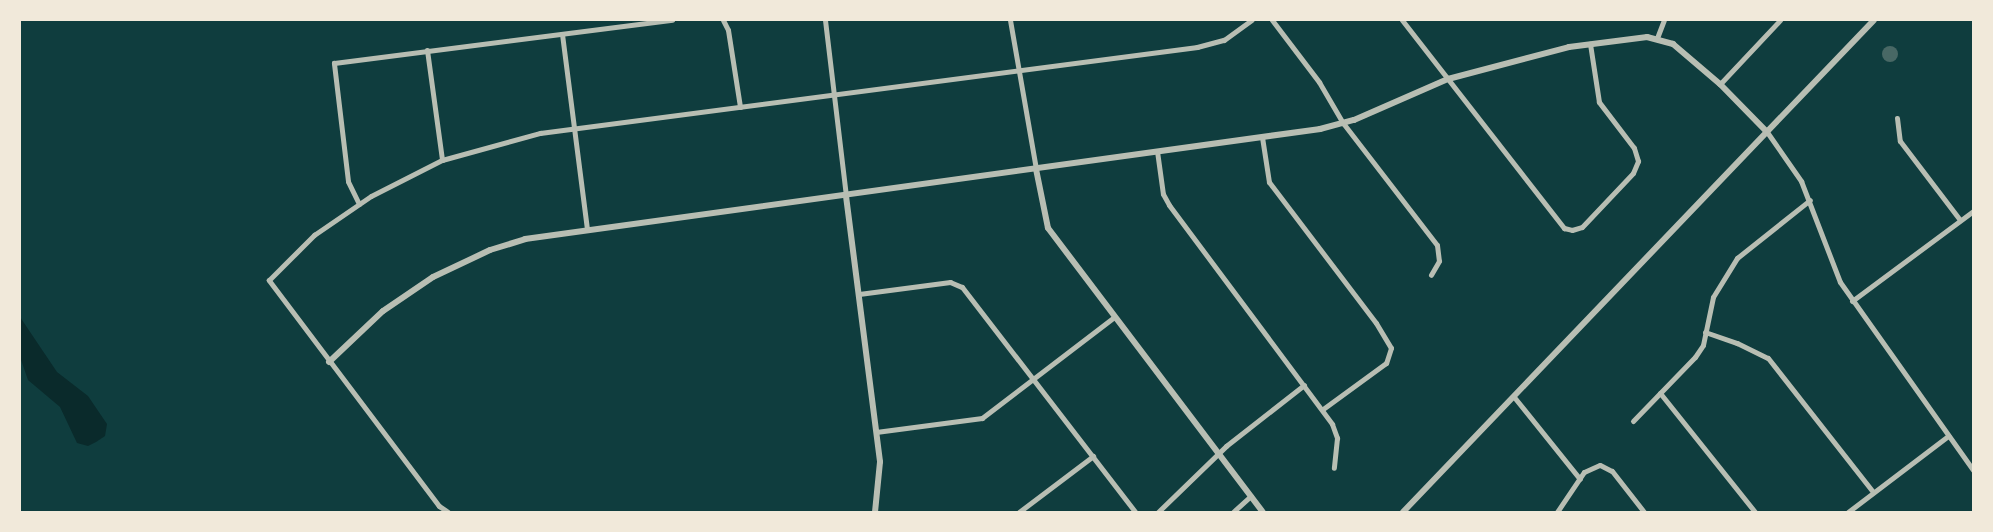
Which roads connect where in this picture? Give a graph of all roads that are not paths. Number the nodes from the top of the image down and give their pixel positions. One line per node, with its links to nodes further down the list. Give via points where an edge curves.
1 (672, 20): 11 (street)
2 (722, 20): 19 (street, via 728,30)
3 (825, 20): 18 (street)
4 (1010, 20): 15 (street)
5 (1252, 20): 15 (street, via 1214,44)
6 (1272, 20): 21 (street, via 1320,82)
7 (1402, 20): 16 (street)
8 (1664, 20): 12 (street)
9 (1780, 20): 17 (street)
10 (1874, 20): 23 (street)
11 (562, 34): 14 (street); 22 (street)
12 (1656, 38): 13 (street); 17 (street, via 1676,46)
13 (1590, 44): 16 (street, via 1545,51); 16 (street, via 1599,102 1634,148 1638,161 1634,173 1582,227 1572,230 1564,228)
14 (427, 50): 26 (street); 30 (street, via 334,63 348,181)
15 (1019, 70): 18 (street); 27 (street)
16 (1448, 79): 21 (street)
17 (1720, 84): 23 (street)
18 (834, 95): 19 (street); 28 (street)
19 (740, 107): 22 (street)
20 (1898, 118): 32 (street, via 1900,141)
21 (1343, 123): 24 (street); 34 (street, via 1437,245 1438,261)
22 (574, 128): 26 (street, via 515,138); 33 (street)
23 (1767, 132): 29 (street, via 1792,166); 43 (street)
24 (1262, 137): 25 (street); 44 (street, via 1269,182 1376,322 1391,348 1386,363)
25 (1158, 151): 27 (street); 41 (street, via 1164,194 1169,205)
26 (442, 160): 30 (street)
27 (1036, 169): 28 (street); 37 (street, via 1048,228)
28 (846, 196): 33 (street); 35 (street)
29 (1810, 200): 36 (street, via 1832,265); 38 (street, via 1737,258 1713,297)
30 (360, 204): 39 (street, via 314,235 269,280)
31 (1973, 211): 32 (street)
32 (1960, 220): 36 (street)
33 (587, 228): 39 (street, via 525,239 460,262 383,311)
34 (1430, 275)
35 (859, 294): 40 (street, via 956,283); 46 (street)
36 (1852, 301): 47 (street)
37 (1114, 318): 40 (street); 48 (street)
38 (1705, 332): 42 (street, via 1703,345 1695,357); 53 (street, via 1737,342 1768,358)
39 (329, 362): 55 (street, via 439,506)
40 (1034, 378): 46 (street, via 982,418); 49 (street)
41 (1304, 385): 44 (street); 48 (street)
42 (1660, 393): 45 (street); 65 (street)
43 (1514, 397): 52 (street); 62 (street)
44 (1323, 409): 50 (street, via 1337,438)
45 (1633, 421)
46 (876, 432): 56 (street, via 881,471)
47 (1948, 436): 51 (street); 53 (street)
48 (1218, 453): 54 (street); 59 (street)
49 (1093, 456): 57 (street); 58 (street)
50 (1334, 468)
51 (1973, 470)
52 (1580, 479): 63 (street); 64 (street, via 1589,467 1605,467)
53 (1873, 492): 66 (street)
54 (1251, 496): 60 (street); 61 (street)
55 (448, 512)
56 (875, 512)
57 (1019, 512)
58 (1135, 512)
59 (1158, 512)
60 (1233, 512)
61 (1264, 512)
62 (1403, 512)
63 (1557, 512)
64 (1644, 512)
65 (1755, 512)
66 (1848, 512)

